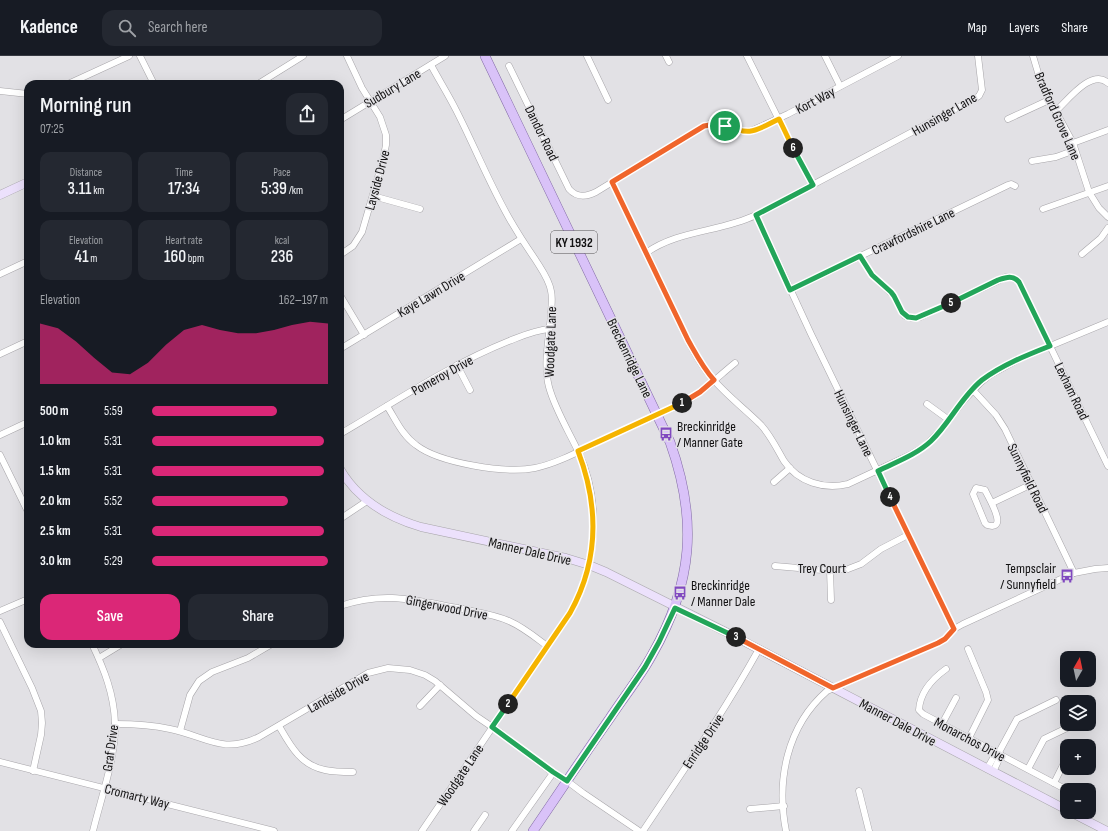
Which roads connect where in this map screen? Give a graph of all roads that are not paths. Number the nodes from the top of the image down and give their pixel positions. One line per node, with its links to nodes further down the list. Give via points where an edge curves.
1 (129, 56): 15 (street)
2 (140, 56): 16 (street)
3 (303, 56): 17 (street)
4 (347, 56): 24 (street, Layside Drive)
5 (445, 56): 13 (street, Sudbury Lane)
6 (485, 56): 70 (main road, Breckenridge Lane / KY 1932)
7 (587, 56): 22 (street)
8 (747, 56): 27 (street)
9 (825, 56): 19 (street)
10 (898, 56): 19 (street, Kort Way)
11 (978, 56): 35 (street, Hunsinger Lane, via 982,85 979,96)
12 (1034, 56): 23 (street, Bradford Grove Lane)
13 (431, 65): 24 (street, Sudbury Lane); 47 (street, Woodgate Lane)
14 (509, 66): 41 (street, Dandor Road, via 567,185 571,192)
15 (77, 80)
16 (152, 80)
17 (264, 80)
18 (1108, 83): 25 (street, via 1099,78 1090,80)
19 (840, 86): 27 (street, Kort Way)
20 (0, 91): 21 (street)
21 (24, 94)
22 (608, 100)
23 (1049, 100): 25 (street, Bradford Grove Lane); 28 (street)
24 (371, 102): 26 (street, Sudbury Lane); 40 (street, Layside Drive, via 386,138)
25 (1056, 111): 30 (street, Bradford Grove Lane)
26 (344, 118)
27 (779, 119): 33 (street, Kort Way, via 748,132 720,124 707,125); 35 (street)
28 (1008, 119)
29 (1108, 130): 30 (street)
30 (1073, 143): 31 (street, Bradford Grove Lane)
31 (1075, 150): 32 (street, via 1056,157); 38 (street, Bradford Grove Lane)
32 (1032, 161)
33 (612, 182): 41 (street, Kort Way, via 589,195); 49 (street)
34 (24, 184): 39 (street)
35 (813, 185): 44 (street, Hunsinger Lane)
36 (1015, 186): 51 (street, Crawfordshire Lane, via 1008,185)
37 (1108, 186): 38 (street)
38 (1089, 192): 43 (street); 45 (street, Bradford Grove Lane)
39 (0, 195)
40 (373, 196): 42 (street); 48 (street, Layside Drive, via 359,237 353,246)
41 (580, 196)
42 (420, 209)
43 (1043, 209)
44 (756, 215): 49 (street, via 730,225 683,236); 54 (street, Hunsinger Lane)
45 (1108, 217)
46 (1108, 228): 50 (street, via 1101,238)
47 (522, 239): 57 (street, Woodgate Lane, via 550,286 552,300); 58 (street, Kaye Lawn Drive)
48 (344, 252)
49 (646, 253): 65 (street, via 691,345)
50 (1082, 254)
51 (860, 256): 54 (street, Crawfordshire Lane); 60 (street, Lexham Road, via 872,275 891,292 905,316 911,318 920,317 998,280 1012,277 1019,282)
52 (24, 263): 53 (street)
53 (0, 274)
54 (790, 290): 79 (street, Hunsinger Lane)
55 (344, 302): 58 (street)
56 (1108, 322): 60 (street)
57 (549, 329): 64 (street, Pomeroy Drive, via 538,330 497,346); 75 (street, Woodgate Lane, via 546,367 548,382)
58 (364, 335): 61 (street, Kaye Lawn Drive)
59 (24, 343): 62 (street)
60 (1050, 346): 67 (street, via 1003,367); 77 (street, Lexham Road)
61 (344, 347)
62 (0, 354)
63 (734, 363): 65 (street)
64 (457, 365): 66 (street); 69 (street, Pomeroy Drive)
65 (714, 380): 70 (street, via 690,399); 78 (street, via 761,425)
66 (470, 390)
67 (973, 390): 71 (street); 82 (street, Sunnyfield Road, via 999,420)
68 (927, 404): 71 (street)
69 (387, 406): 73 (street, Pomeroy Drive); 75 (street, via 410,440 426,452 444,459 516,470 550,464)
70 (657, 414): 75 (street); 96 (main road, Breckenridge Lane / KY 1932, via 680,472 687,518 686,555)
71 (949, 420): 79 (street, via 925,446)
72 (24, 424): 74 (street)
73 (344, 432)
74 (0, 435)
75 (578, 451): 88 (street, Woodgate Lane, via 590,488 593,509)
76 (0, 455): 84 (street)
77 (1108, 466)
78 (790, 468): 79 (street, via 806,480 829,486 848,484); 81 (street)
79 (878, 471): 87 (street, Hunsinger Lane)
80 (344, 476): 83 (street, Manner Dale Drive)
81 (774, 482)
82 (1032, 484): 85 (street); 92 (street, Sunnyfield Road)
83 (367, 501): 86 (street); 88 (street, Manner Dale Drive, via 389,516 420,527)
84 (24, 502)
85 (992, 503): 85 (street, via 984,490 976,488 973,494 985,523 992,527 998,518)
86 (344, 516)
87 (908, 535): 91 (street, Trey Court, via 861,564 848,569); 99 (street, Hunsinger Lane)
88 (589, 565): 96 (street, Manner Dale Drive); 100 (street, Woodgate Lane, via 576,602)
89 (775, 566): 91 (street, Trey Court)
90 (1108, 568): 92 (street)
91 (830, 570): 93 (street)
92 (1074, 573): 99 (street)
93 (831, 600)
94 (24, 601): 97 (street)
95 (344, 605): 100 (street, Gingerwood Drive, via 375,598 404,598 428,602 509,621)
96 (675, 608): 104 (street, Manner Dale Drive); 128 (main road, Breckenridge Lane / KY 1932, via 645,667)
97 (0, 611)
98 (0, 622): 123 (street, via 41,711 41,735)
99 (954, 629): 109 (street, via 938,643)
100 (547, 646): 116 (street, Woodgate Lane)
101 (94, 648): 106 (street, Graf Drive)
102 (115, 648): 106 (street)
103 (265, 648): 117 (street, via 248,658 212,672 199,681 190,695)
104 (759, 649): 109 (street, Manner Dale Drive); 145 (street, Enridge Drive, via 717,721)
105 (968, 649): 119 (street, via 988,700)
106 (99, 658): 113 (street, Graf Drive, via 110,688)
107 (946, 670): 114 (street, Monarchos Drive, via 929,683 919,705 919,710 923,714)
108 (440, 685): 112 (street); 115 (street, Landside Drive, via 425,675 410,670 377,670); 116 (street, Landside Drive)
109 (833, 688): 124 (street, Manner Dale Drive); 133 (street, via 813,704 792,741 784,768)
110 (956, 698): 114 (street)
111 (1056, 700): 120 (street, via 1017,719)
112 (420, 706)
113 (115, 724): 117 (street, Landside Drive, via 151,725); 131 (street, Graf Drive)
114 (942, 724): 119 (street, Monarchos Drive)
115 (278, 726): 117 (street, Landside Drive, via 250,741 235,745 215,743); 126 (street, via 292,749 304,761 324,770)
116 (492, 727): 127 (street, Landside Drive); 140 (street, Woodgate Lane)
117 (180, 731)
118 (1061, 731): 122 (street, via 1044,739)
119 (969, 738): 120 (street, Monarchos Drive)
120 (998, 754): 122 (street, Monarchos Drive); 124 (street)
121 (0, 762): 123 (street, Cromarty Way)
122 (1028, 769): 129 (street, Monarchos Drive)
123 (33, 770): 131 (street, Cromarty Way)
124 (990, 770): 134 (street, Manner Dale Drive)
125 (1060, 771): 129 (street)
126 (353, 772)
127 (553, 772): 128 (street, Landside Drive); 142 (street)
128 (567, 781): 143 (main road, Breckenridge Lane / KY 1932); 144 (street, Landside Drive)
129 (1054, 783): 130 (street, Monarchos Drive)
130 (1060, 786)
131 (104, 788): 138 (street, Graf Drive); 139 (street, Cromarty Way)
132 (859, 791): 147 (street)
133 (784, 806): 135 (street); 146 (street)
134 (1060, 806)
135 (750, 809)
136 (485, 815): 141 (street)
137 (1084, 819): 148 (street)
138 (93, 831)
139 (274, 831)
140 (422, 831)
141 (474, 831)
142 (512, 831)
143 (533, 831)
144 (639, 831)
145 (643, 831)
146 (786, 831)
147 (869, 831)
148 (1107, 831)

